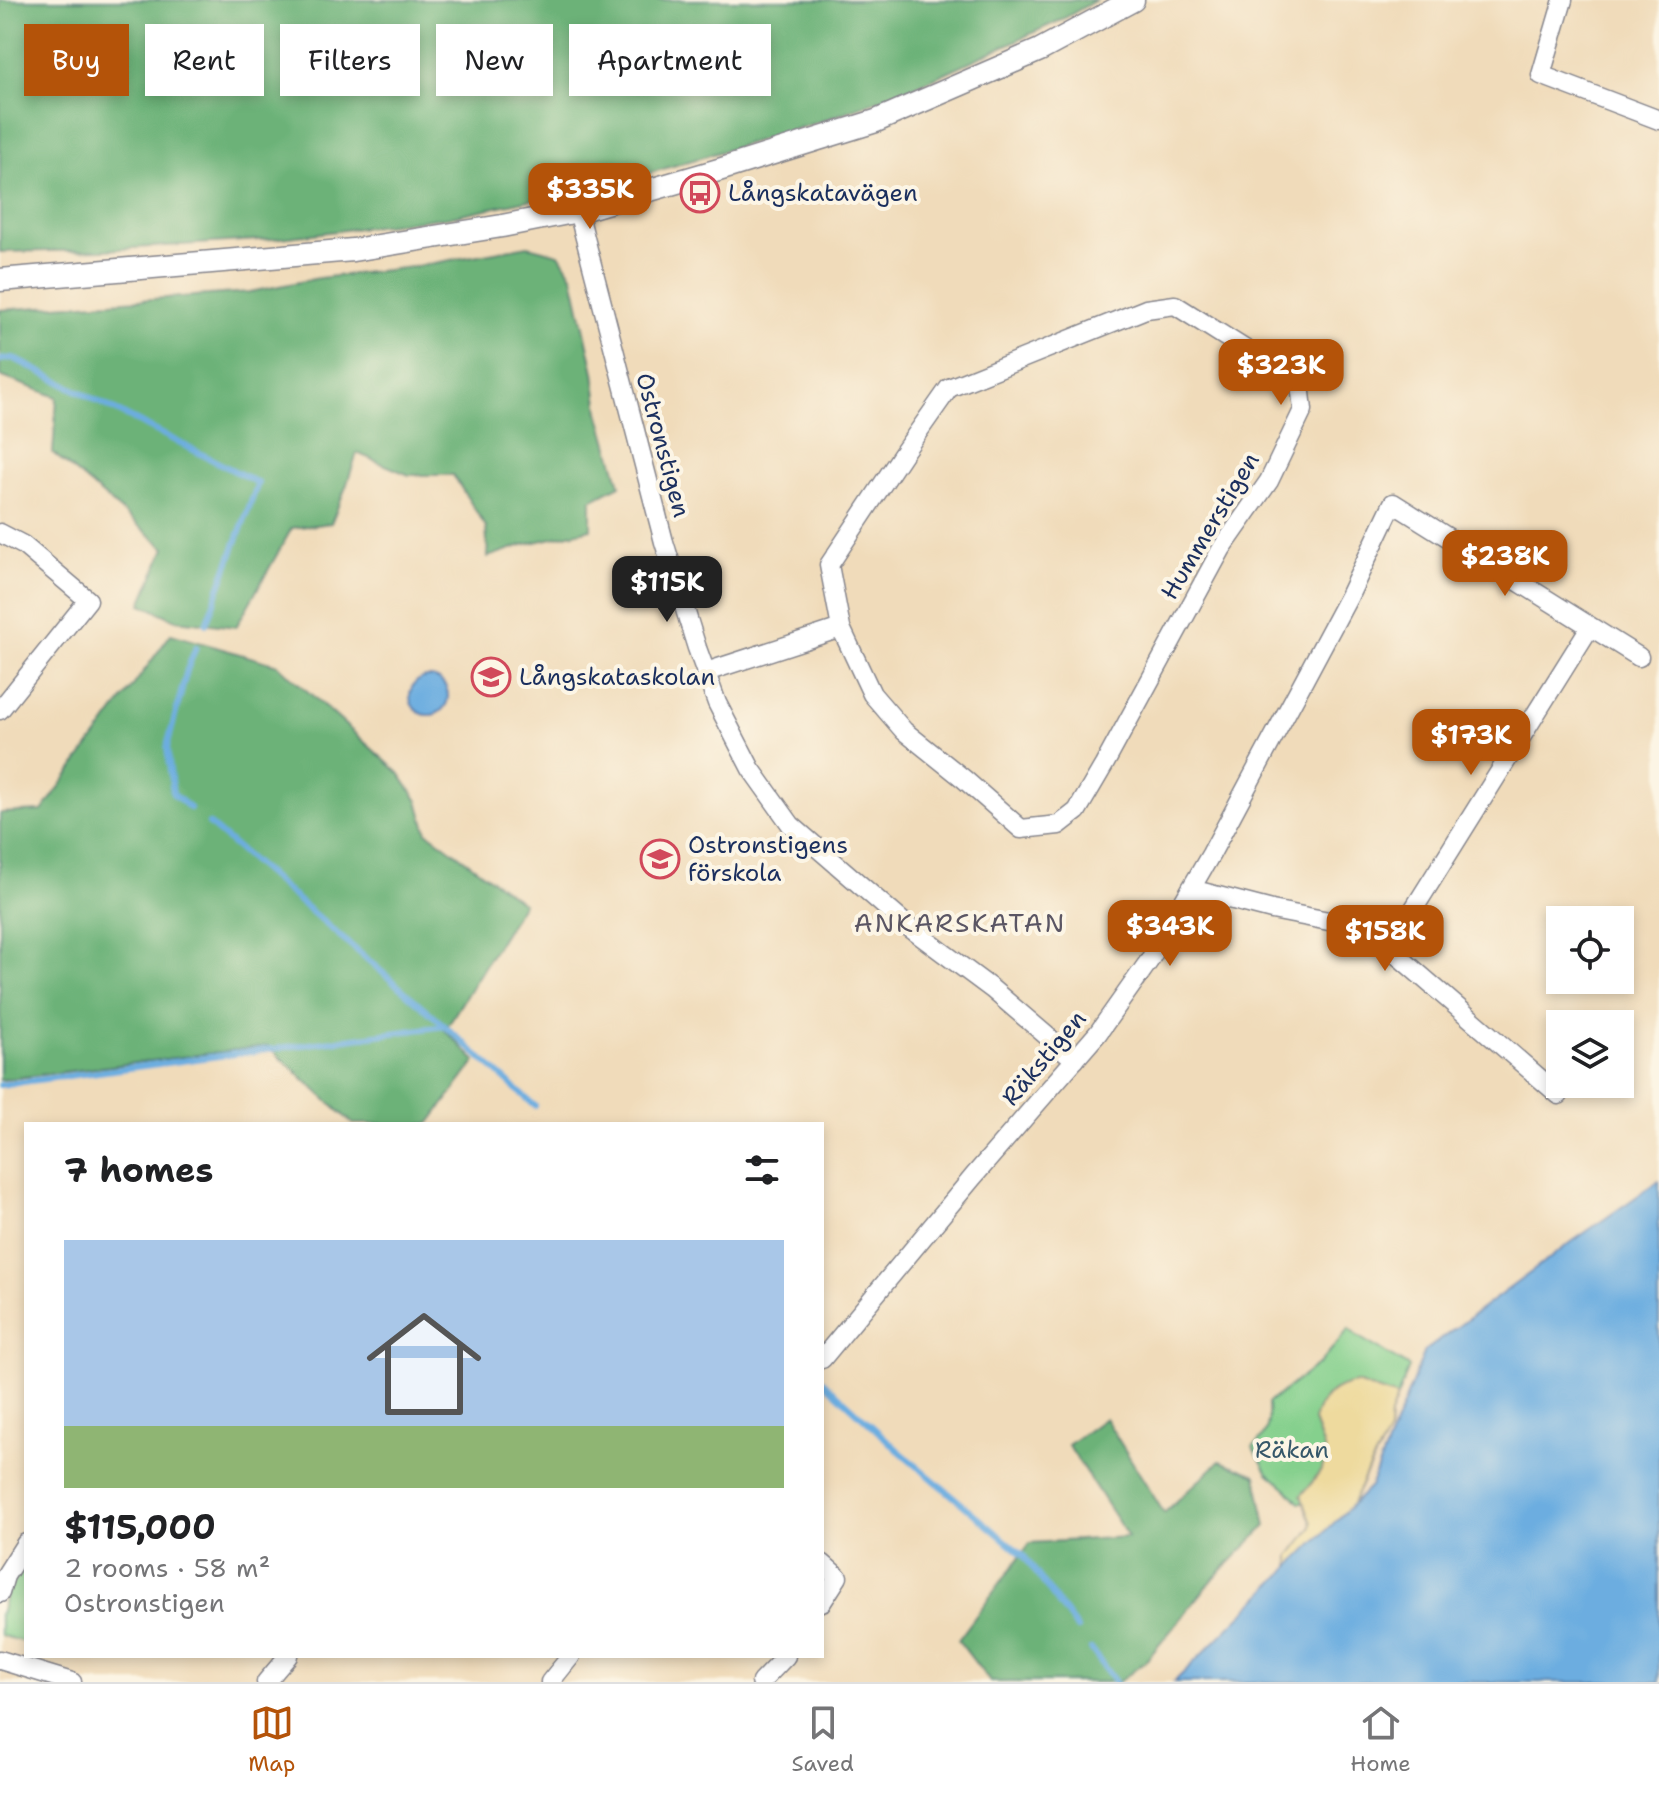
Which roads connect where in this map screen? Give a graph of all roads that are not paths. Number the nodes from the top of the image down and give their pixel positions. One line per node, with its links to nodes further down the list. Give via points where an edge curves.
1 (1133, 0): 4 (street, via 1040,50 876,121)
2 (1563, 0): 3 (street, via 1541,75)
3 (1659, 120)
4 (578, 211): 5 (street, via 353,250); 10 (street, Ostronstigen, via 664,542)
5 (0, 280)
6 (0, 533): 11 (street, via 23,545 88,600)
7 (1590, 627): 9 (street); 12 (street, Räkstigen, via 1393,503 1349,596); 13 (street)
8 (841, 628): 8 (street, Hummerstigen, via 829,565 949,388 1146,309 1175,305 1300,384 1303,410 1269,481 1222,548 1077,811 1059,825 1021,829 904,731 872,694); 10 (street)
9 (1639, 657)
10 (706, 672): 14 (street, Ostronstigen, via 751,769 791,825)
11 (0, 710)
12 (1191, 889): 13 (street, via 1339,923); 14 (street, Räkstigen, via 1149,961)
13 (1388, 950): 15 (street)
14 (1075, 1060): 16 (street, Räkstigen)
15 (1546, 1084)
16 (824, 1357)
17 (24, 1546): 19 (street)
18 (824, 1565): 20 (street, via 838,1577)
19 (0, 1593)
20 (824, 1599)
21 (286, 1658): 26 (street)
22 (569, 1658): 27 (street)
23 (784, 1658): 28 (street)
24 (0, 1660): 25 (street)
25 (72, 1682)
26 (266, 1682)
27 (550, 1682)
28 (761, 1682)

